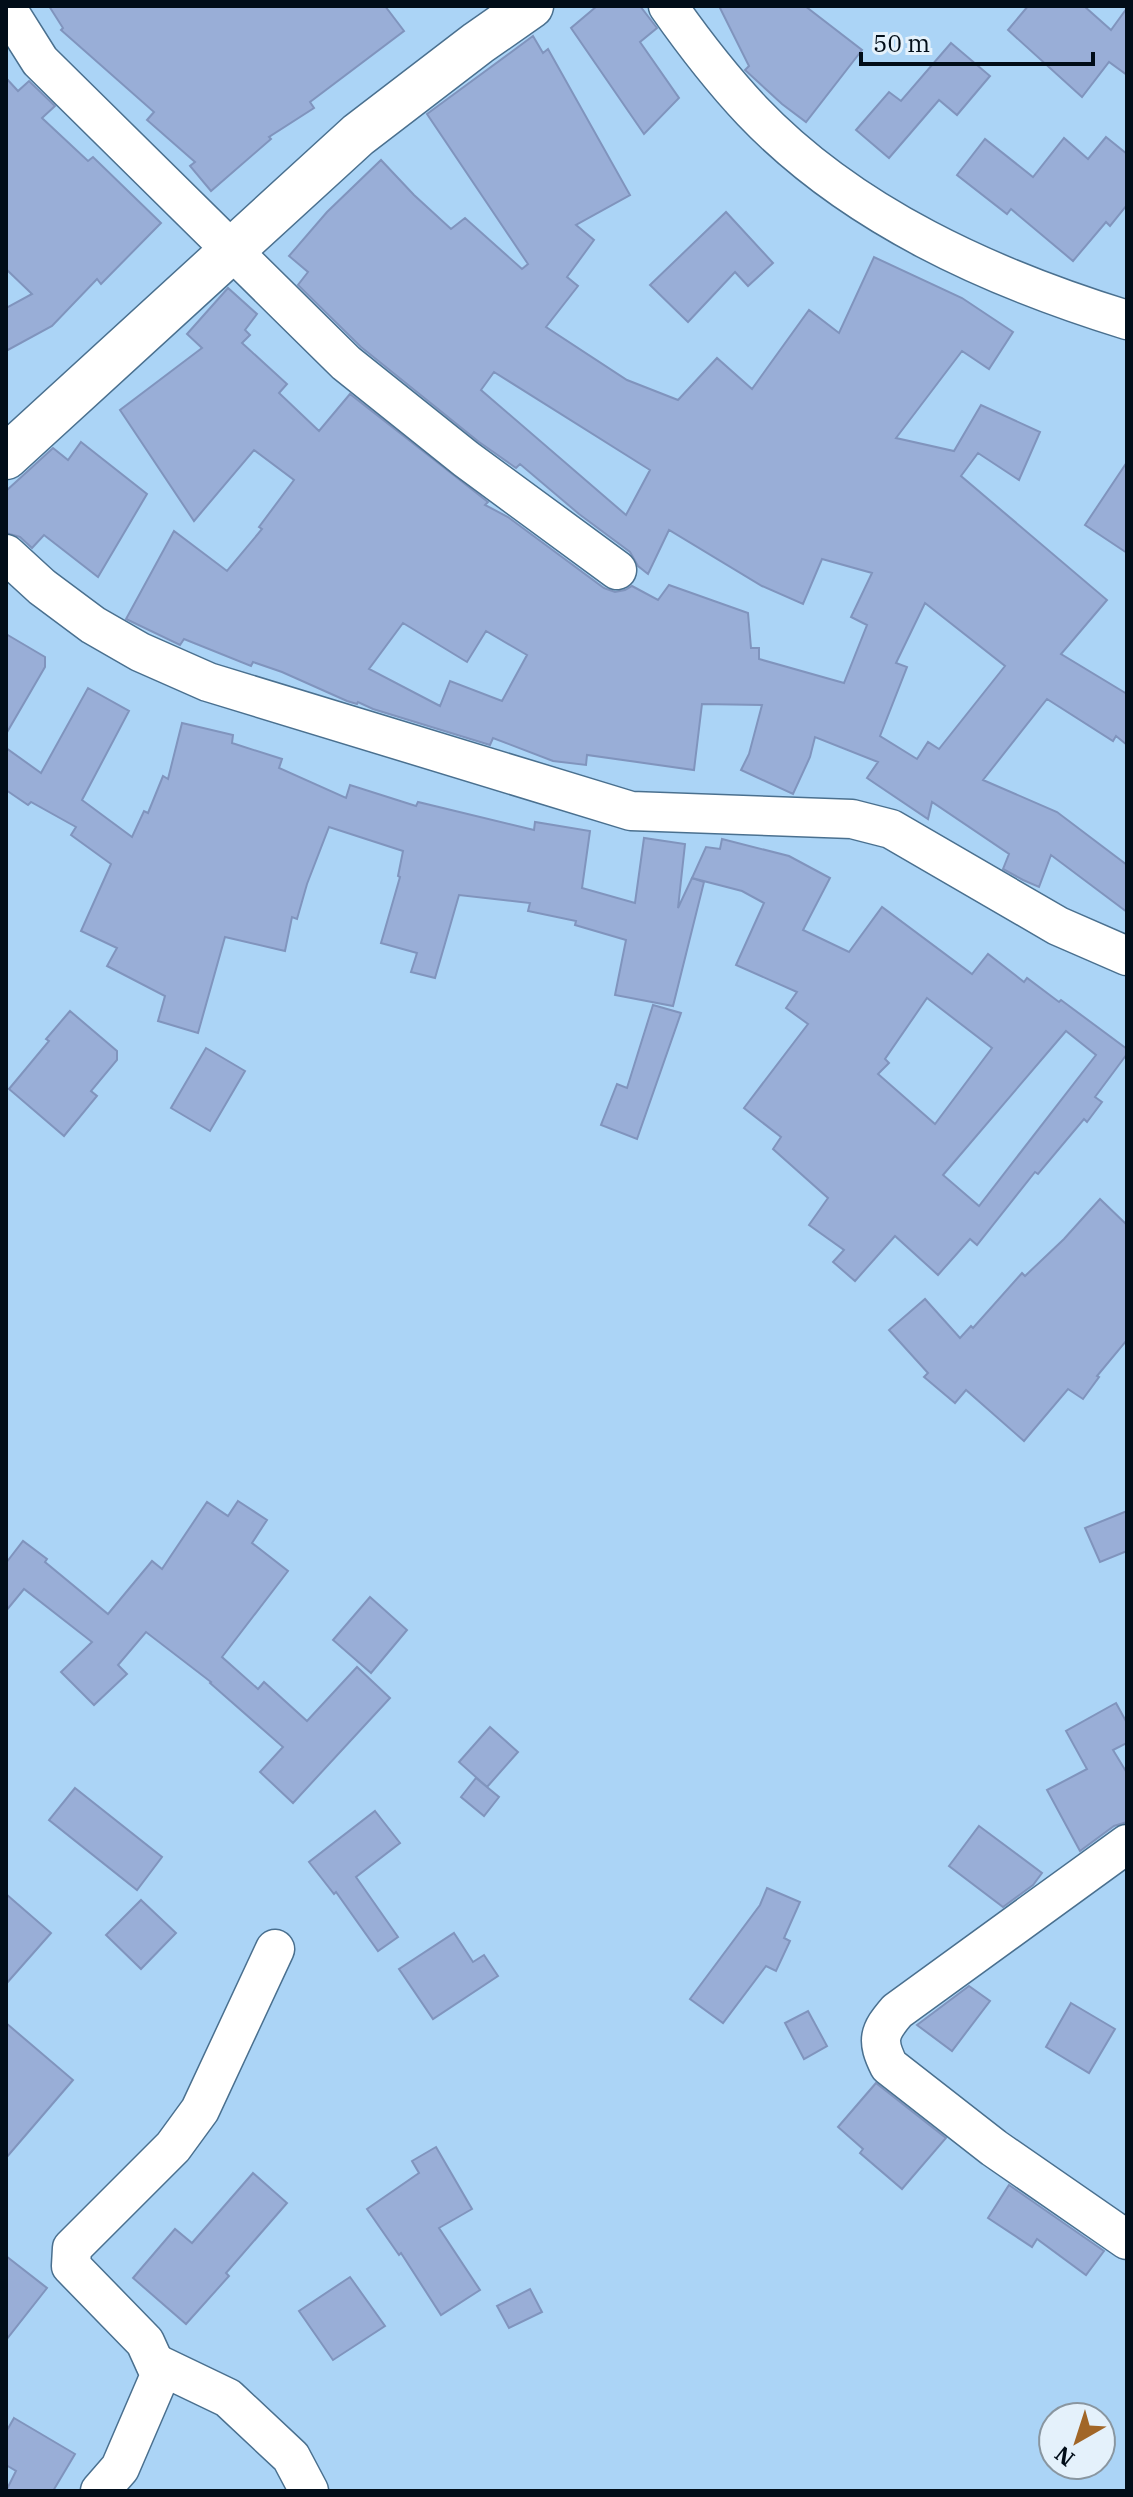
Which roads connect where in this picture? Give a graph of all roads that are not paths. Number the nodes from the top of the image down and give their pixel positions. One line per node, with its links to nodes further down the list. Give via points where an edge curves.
1 (531, 6): 4 (main road, via 358,135)
2 (668, 6): 5 (street, via 753,112 854,195 988,271)
3 (6, 7): 4 (street, via 40,61)
4 (229, 251): 6 (main road); 8 (street, via 346,363)
5 (1127, 320)
6 (6, 457)
7 (6, 554): 9 (street, via 93,625 208,682 631,811 852,819 891,829 1058,926)
8 (617, 570)
9 (1127, 956)
10 (1127, 1844): 12 (street, via 897,2011 883,2028 880,2048 889,2066)
11 (275, 1949): 13 (street, via 200,2110 173,2147 72,2248 71,2266 145,2342)
12 (1127, 2240)
13 (155, 2363): 14 (street, via 160,2375 126,2455); 15 (street, via 228,2398 291,2457)
14 (100, 2491)
15 (309, 2491)

